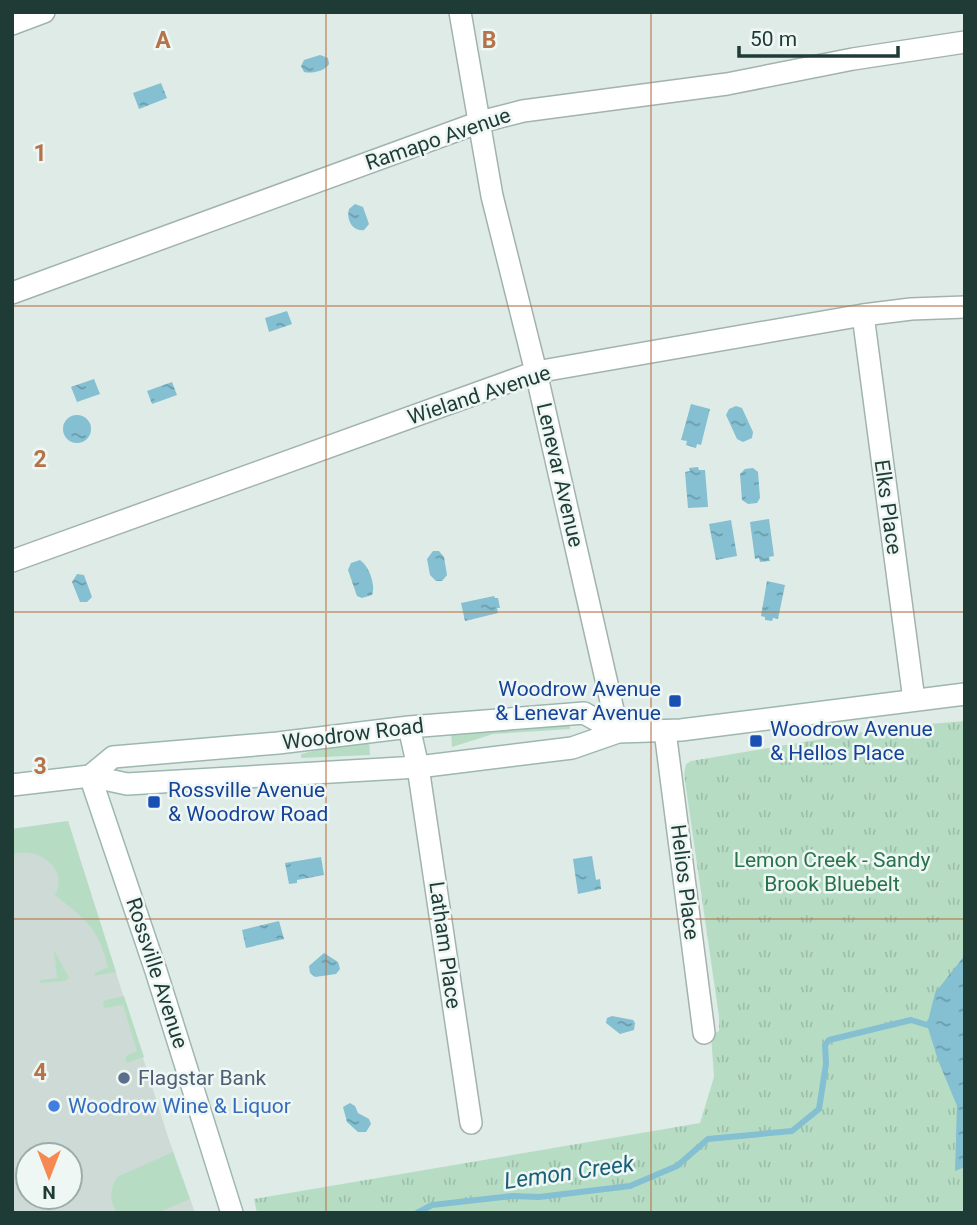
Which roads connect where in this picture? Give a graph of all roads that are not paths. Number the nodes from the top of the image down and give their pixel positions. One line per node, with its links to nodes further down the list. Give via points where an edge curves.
1 (44, 12): 3 (street)
2 (460, 12): 5 (street, Lenevar Avenue)
3 (12, 24)
4 (965, 42): 5 (street, Ramapo Avenue, via 727,84 523,111)
5 (480, 122): 6 (street, Ramapo Avenue); 9 (street, Lenevar Avenue, via 492,196)
6 (12, 293)
7 (965, 307): 8 (street, Wieland Avenue)
8 (863, 315): 9 (street, Wieland Avenue); 12 (street, Elks Place)
9 (536, 372): 10 (street, Wieland Avenue); 15 (street, Lenevar Avenue)
10 (12, 561)
11 (965, 694): 12 (street, Woodrow Road)
12 (914, 700): 14 (street, Woodrow Road)
13 (409, 726): 15 (street, Woodrow Road, via 584,713); 16 (street, Latham Place); 17 (street, Woodrow Road, via 113,757)
14 (665, 731): 15 (street, Woodrow Road); 19 (street, Helios Place)
15 (618, 732): 16 (street, Woodrow Road, via 572,748)
16 (418, 767): 17 (street, Woodrow Road, via 127,784); 20 (street, Latham Place)
17 (90, 776): 18 (street, Woodrow Road); 21 (street, Rossville Avenue)
18 (12, 785)
19 (704, 1032)
20 (471, 1123)
21 (232, 1213)

